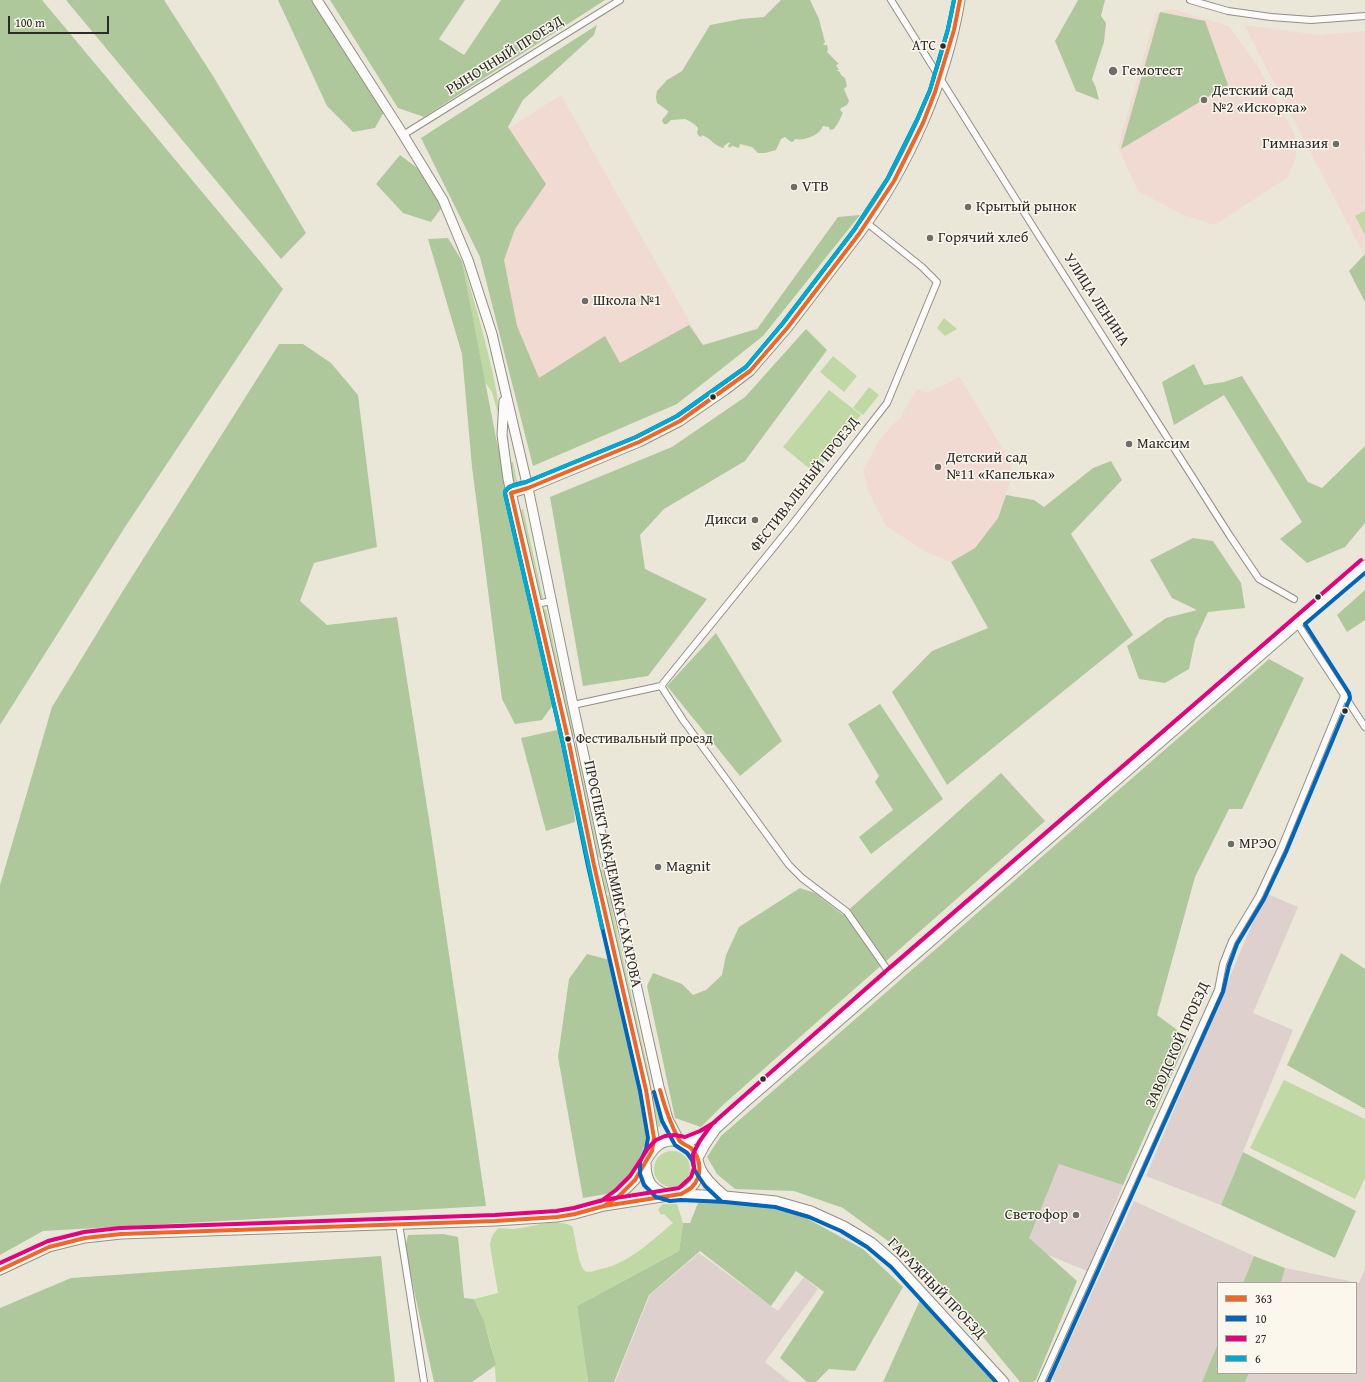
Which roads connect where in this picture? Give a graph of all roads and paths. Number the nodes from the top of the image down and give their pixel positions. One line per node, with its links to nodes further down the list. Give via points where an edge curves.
1 (317, 0): 8 (street, ПРОСПЕКТ АКАДЕМИКА САХАРОВА)
2 (620, 0): 8 (street, РЫНОЧНЫЙ ПРОЕЗД)
3 (891, 0): 7 (street, УЛИЦА ЛЕНИНА)
4 (960, 0): 7 (street)
5 (1190, 0): 6 (street, via 1228,11 1271,17 1311,20)
6 (1365, 16)
7 (940, 77): 9 (street, via 921,129 905,162); 14 (street, УЛИЦА ЛЕНИНА, via 1259,579)
8 (403, 135): 10 (street, ПРОСПЕКТ АКАДЕМИКА САХАРОВА, via 443,200 468,260 492,334)
9 (867, 223): 11 (street, via 788,327 750,371 680,420 639,442); 18 (street, ФЕСТИВАЛЬНЫЙ ПРОЕЗД, via 937,282 887,402)
10 (505, 391): 11 (street, ПРОСПЕКТ АКАДЕМИКА САХАРОВА); 12 (street, ПРОСПЕКТ АКАДЕМИКА САХАРОВА, via 502,435)
11 (528, 488): 12 (street); 15 (street, ПРОСПЕКТ АКАДЕМИКА САХАРОВА)
12 (511, 493): 16 (street, ПРОСПЕКТ АКАДЕМИКА САХАРОВА)
13 (1365, 565): 17 (street)
14 (1294, 599)
15 (551, 601): 16 (street); 20 (street, ПРОСПЕКТ АКАДЕМИКА САХАРОВА)
16 (538, 604): 23 (street, ПРОСПЕКТ АКАДЕМИКА САХАРОВА)
17 (1297, 623): 19 (street); 26 (street)
18 (662, 686): 20 (street); 26 (street, via 683,720 789,866 847,912)
19 (1344, 696): 21 (street); 43 (street, ЗАВОДСКОЙ ПРОЕЗД, via 1281,849 1259,896 1232,941 1223,964 1218,990)
20 (573, 705): 22 (street, ПРОСПЕКТ АКАДЕМИКА САХАРОВА)
21 (1365, 726)
22 (581, 739): 23 (street); 24 (street, ПРОСПЕКТ АКАДЕМИКА САХАРОВА)
23 (569, 743): 25 (street, ПРОСПЕКТ АКАДЕМИКА САХАРОВА)
24 (607, 862): 25 (street); 27 (street, ПРОСПЕКТ АКАДЕМИКА САХАРОВА)
25 (594, 865): 28 (street, ПРОСПЕКТ АКАДЕМИКА САХАРОВА)
26 (891, 975): 29 (street)
27 (659, 1087): 28 (street); 30 (street, ПРОСПЕКТ АКАДЕМИКА САХАРОВА, via 668,1119)
28 (646, 1090): 31 (street, ПРОСПЕКТ АКАДЕМИКА САХАРОВА, via 654,1138)
29 (716, 1129): 30 (street); 32 (street)
30 (682, 1142): 31 (street, via 669,1141); 32 (street, via 691,1148)
31 (652, 1151): 33 (street)
32 (698, 1158): 34 (street)
33 (646, 1163): 36 (street, via 649,1182 659,1192); 38 (street, via 635,1180)
34 (700, 1168): 35 (street, via 698,1179 691,1188); 37 (street, via 710,1183)
35 (681, 1194): 36 (street); 37 (street, ГАРАЖНЫЙ ПРОЕЗД)
36 (671, 1195): 38 (street)
37 (725, 1196): 42 (street, ГАРАЖНЫЙ ПРОЕЗД, via 776,1201 811,1211 871,1242 895,1263)
38 (604, 1206): 39 (street, via 556,1217)
39 (399, 1224): 40 (street, via 122,1234 85,1238 49,1247); 41 (street)
40 (0, 1270)
41 (424, 1382)
42 (1004, 1382)
43 (1041, 1382)

